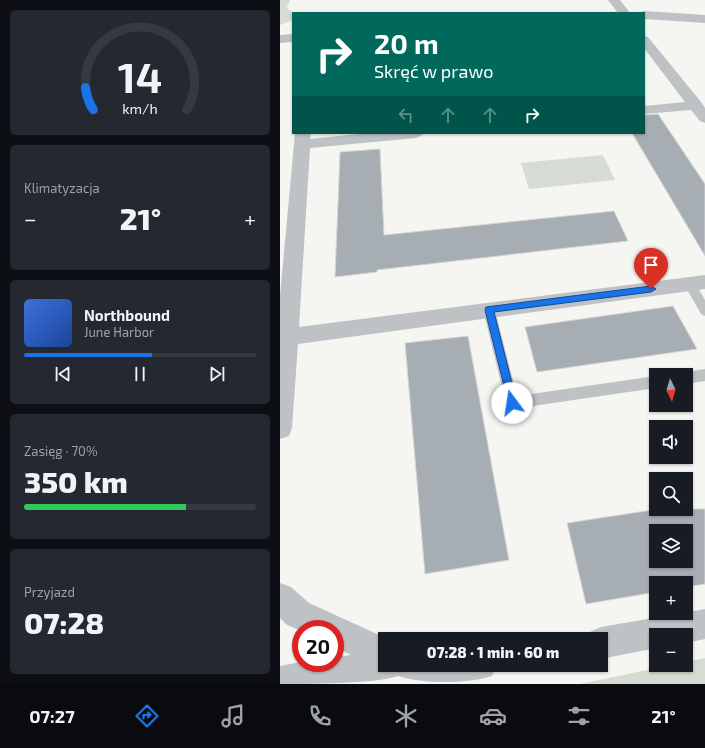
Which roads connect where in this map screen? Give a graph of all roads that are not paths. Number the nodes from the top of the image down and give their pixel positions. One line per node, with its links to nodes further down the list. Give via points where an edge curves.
1 (614, 0): 2 (street)
2 (623, 12)
3 (645, 15): 4 (street)
4 (705, 19)
5 (292, 38): 6 (street)
6 (280, 39)
7 (645, 41): 8 (street)
8 (696, 105): 9 (street); 10 (street)
9 (645, 110)
10 (705, 118)
11 (397, 134): 12 (street)
12 (303, 139): 16 (street)
13 (698, 283): 14 (street); 15 (lane)
14 (489, 310): 16 (street); 19 (lane, via 512,403)
15 (705, 311)
16 (288, 337): 20 (street)
17 (705, 375): 18 (lane)
18 (693, 377)
19 (649, 383)
20 (280, 428)
21 (280, 598): 22 (street, via 298,614)
22 (311, 620)
23 (705, 624): 25 (street)
24 (344, 635): 26 (street)
25 (608, 642)
26 (378, 651)
27 (378, 666): 30 (street)
28 (438, 672): 29 (street)
29 (426, 674)
30 (280, 682)

